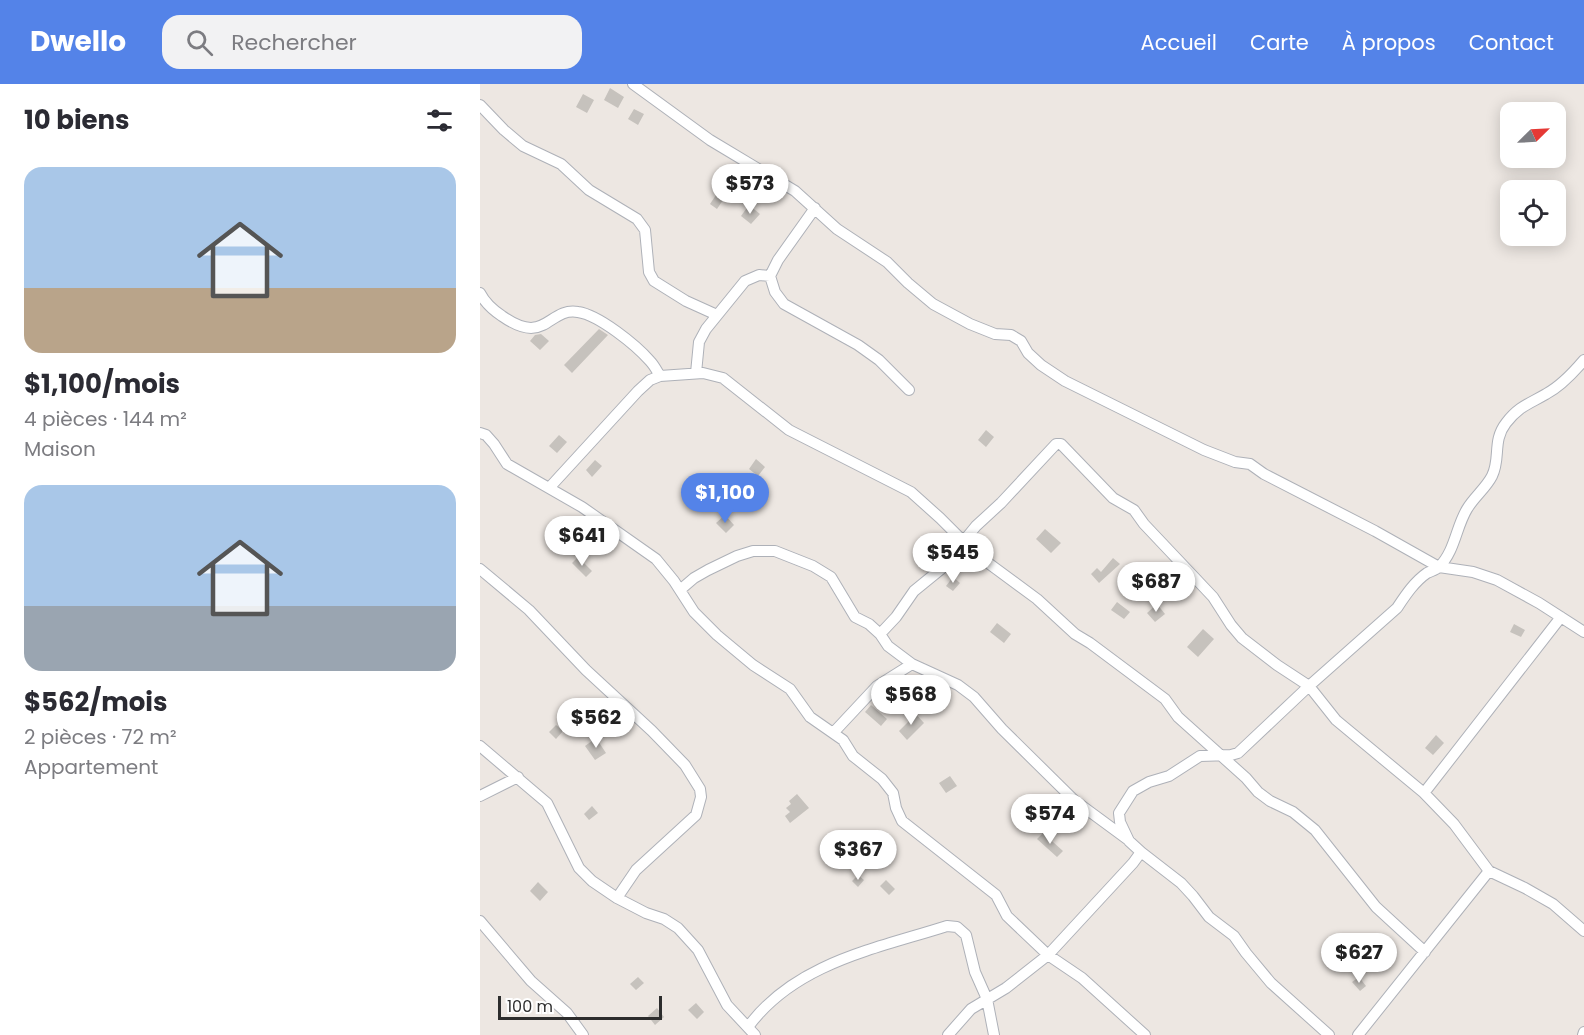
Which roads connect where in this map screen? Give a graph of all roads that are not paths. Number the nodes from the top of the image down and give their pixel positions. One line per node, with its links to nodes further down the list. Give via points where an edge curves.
1 (633, 84): 3 (street)
2 (480, 105): 6 (street, via 523,146 561,164 589,190 637,219 647,236 649,272 654,281)
3 (815, 208): 4 (street); 14 (street, via 837,229 887,262 933,304 995,334 1011,335 1041,365 1065,381 1204,450 1250,464)
4 (770, 276): 6 (street, via 759,275 745,281); 10 (street, via 784,304 858,345)
5 (480, 293): 9 (street, via 492,308 519,327 529,329 566,313 592,316 633,345 651,361)
6 (717, 315): 8 (street, via 699,342)
7 (1584, 360): 14 (street, via 1562,383 1523,406 1505,424 1498,435 1496,468 1467,509)
8 (696, 374): 9 (street); 13 (street, via 723,378 789,430 911,492)
9 (660, 376): 12 (street, via 638,391)
10 (909, 390)
11 (480, 433): 12 (street, via 494,444 507,464)
12 (550, 487): 16 (street, via 656,559)
13 (963, 542): 19 (street, via 941,569 914,591); 21 (street, via 1056,444 1061,444 1113,498 1134,510 1213,597 1242,638); 24 (street, via 1075,634 1165,699 1178,717)
14 (1439, 567): 17 (street, via 1497,580); 21 (street, via 1426,574 1398,608)
15 (480, 569): 31 (street, via 529,610 652,731 685,765 700,789 696,815 636,870)
16 (680, 590): 19 (street, via 694,578 737,556 775,551 831,577 855,617); 22 (street, via 694,612 717,635 790,689 810,717)
17 (1561, 617): 18 (street); 26 (street)
18 (1584, 632)
19 (880, 634): 20 (street, via 888,646)
20 (912, 664): 22 (street, via 877,686); 28 (street, via 958,685 974,697 1074,800)
21 (1309, 686): 24 (street, via 1238,753); 26 (street, via 1336,720)
22 (834, 732): 35 (street, via 853,756 893,793 902,821 996,895 1006,916)
23 (480, 746): 25 (street)
24 (1221, 755): 28 (street, via 1200,756 1169,776 1133,791 1119,813); 34 (street, via 1258,792 1315,830 1376,907)
25 (518, 777): 27 (street); 31 (street, via 547,803 579,868)
26 (1424, 793): 30 (street, via 1454,824)
27 (480, 796)
28 (1130, 841): 29 (street)
29 (1141, 852): 35 (street); 42 (street, via 1182,883 1209,917 1234,936 1271,982)
30 (1489, 871): 33 (street, via 1553,904); 34 (street)
31 (616, 898): 37 (street, via 678,928 698,950 727,1005)
32 (480, 921): 38 (street)
33 (1584, 931)
34 (1425, 952): 43 (street)
35 (1048, 955): 36 (street); 41 (street, via 1082,978)
36 (987, 999): 37 (street, via 966,935 957,927 947,926 828,964 801,978 769,1002); 39 (street, via 962,1017); 40 (street)
37 (751, 1031)
38 (583, 1035)
39 (948, 1035)
40 (994, 1035)
41 (1145, 1035)
42 (1329, 1035)
43 (1358, 1035)

